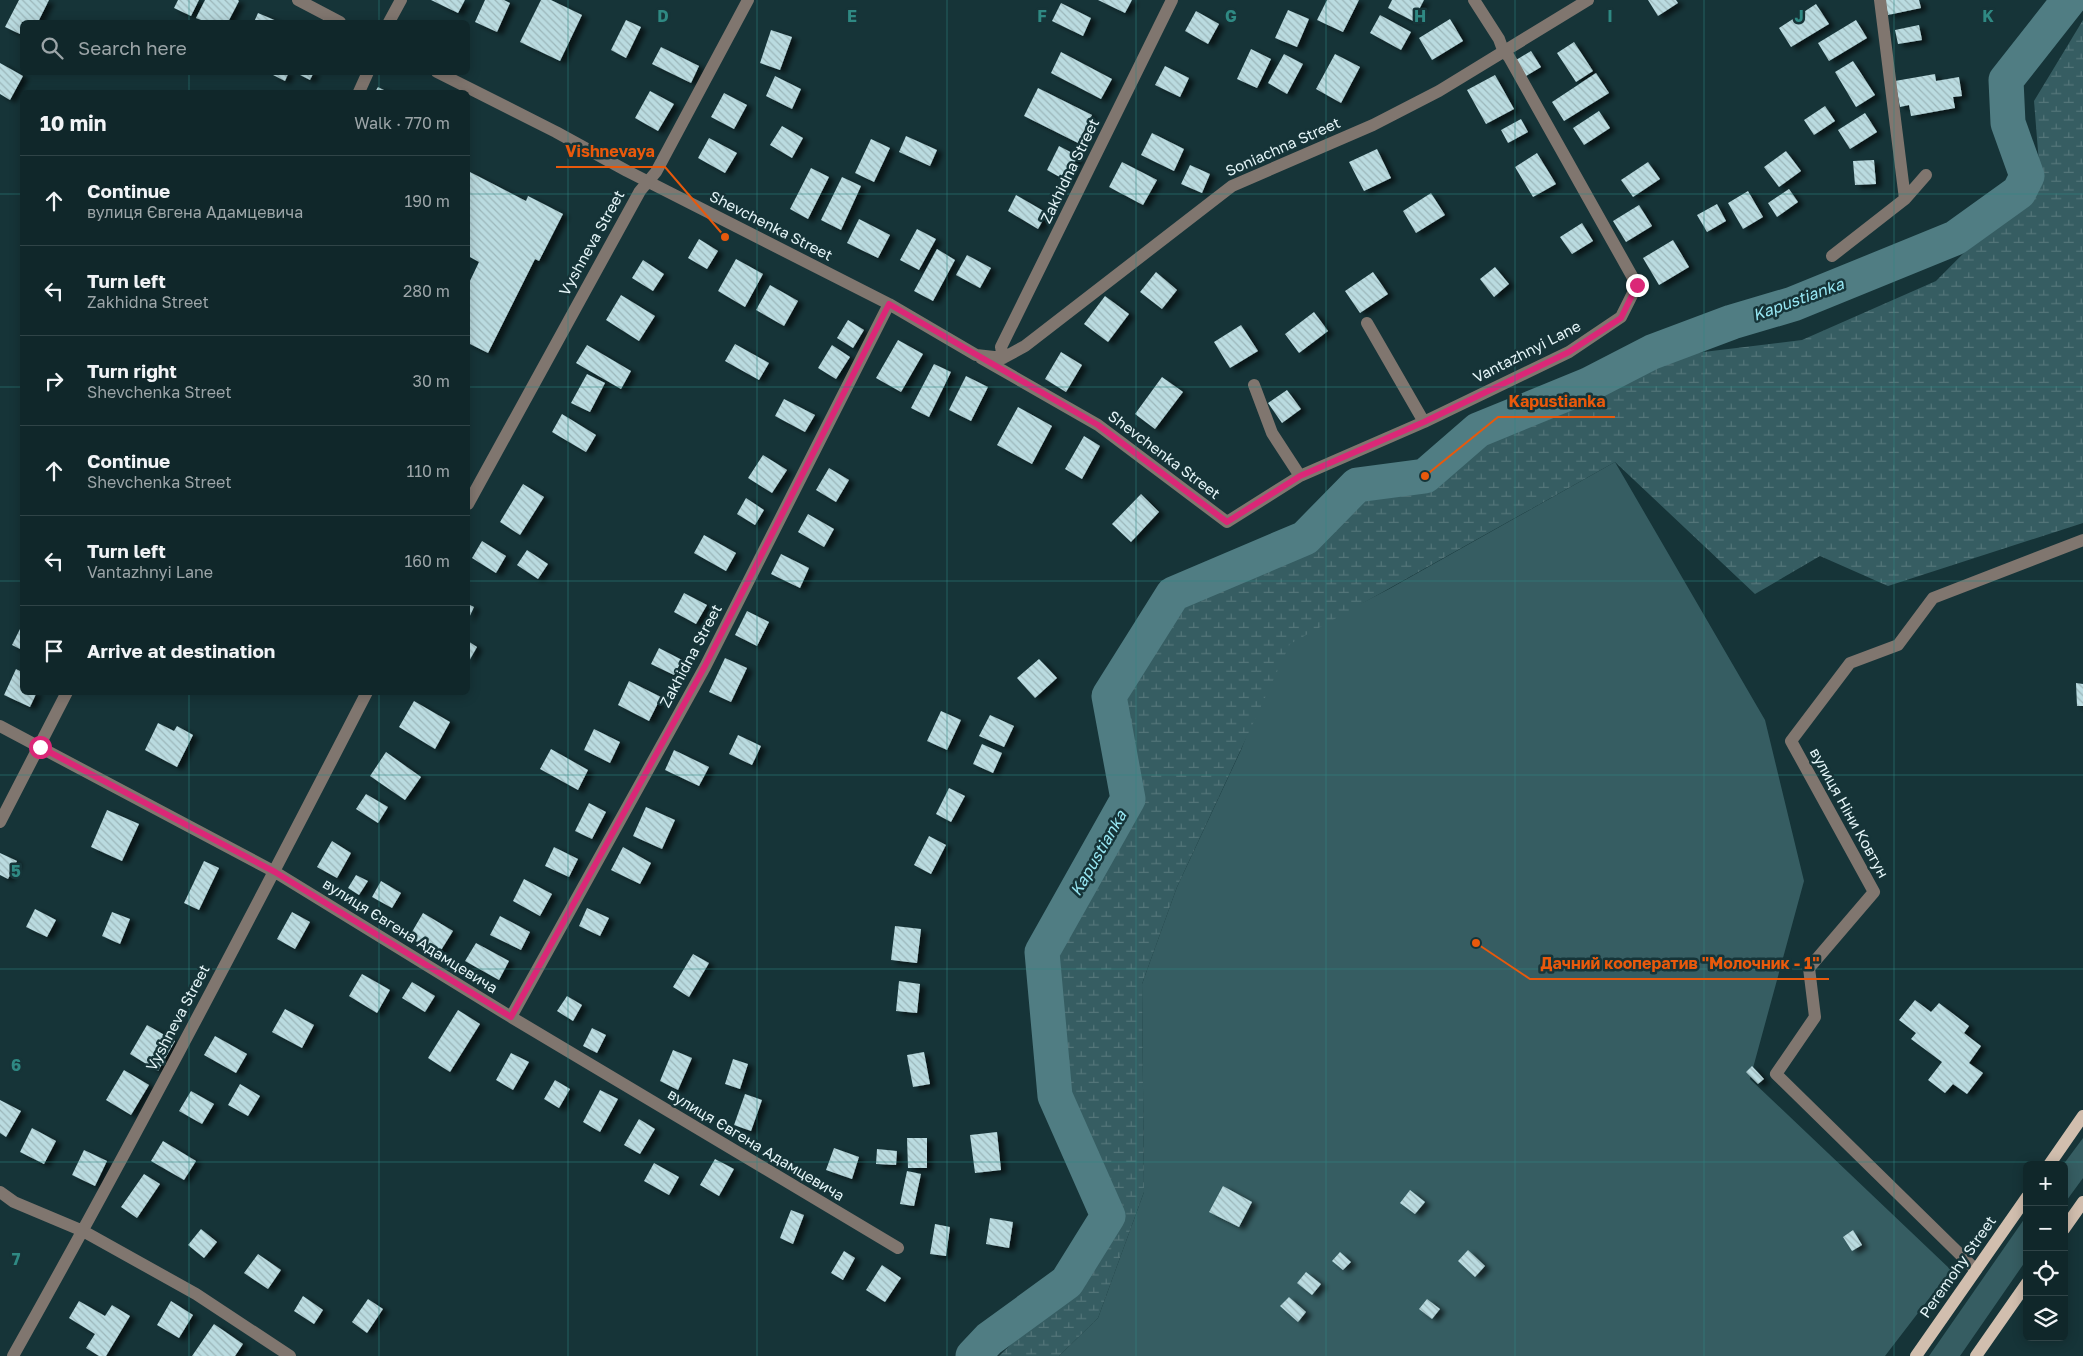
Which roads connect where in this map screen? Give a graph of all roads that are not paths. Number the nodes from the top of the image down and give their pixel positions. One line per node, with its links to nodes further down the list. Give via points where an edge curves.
1 (298, 0): 8 (street)
2 (401, 0): 9 (street)
3 (748, 0): 15 (street, Vyshneva Street, via 656,172)
4 (1172, 0): 21 (street, Zakhidna Street, via 1002,347)
5 (1474, 0): 10 (street, Vantazhnyi Lane)
6 (1588, 0): 10 (street, Soniachna Street)
7 (1880, 0): 16 (street)
8 (336, 20)
9 (390, 20)
10 (1503, 50): 21 (street, Soniachna Street, via 1439,91 1373,125 1232,186 1025,346); 23 (street, Vantazhnyi Lane, via 1637,285 1621,318 1569,352)
11 (367, 75): 13 (street)
12 (443, 75): 15 (street, Shevchenka Street)
13 (360, 90)
14 (1926, 175): 16 (street)
15 (648, 181): 18 (street, Shevchenka Street); 25 (street, Vyshneva Street)
16 (1905, 199): 17 (street)
17 (1832, 256)
18 (889, 304): 20 (street, Shevchenka Street); 34 (street, Zakhidna Street, via 705,666)
19 (1367, 323): 23 (street)
20 (976, 355): 21 (street); 26 (street, Shevchenka Street, via 1098,425)
21 (1003, 358)
22 (1254, 385): 24 (street, via 1272,434)
23 (1424, 422): 24 (street, Vantazhnyi Lane)
24 (1300, 476): 26 (street, Vantazhnyi Lane)
25 (470, 500)
26 (1227, 522)
27 (2083, 540): 43 (street, вулиця Ніни Ковтун, via 1933,598 1898,645 1850,663 1791,741 1874,892 1809,968 1815,1017 1776,1074)
28 (66, 695): 31 (street)
29 (365, 695): 33 (street, Vyshneva Street)
30 (0, 726): 31 (street, вулиця Євгена Адамцевича)
31 (40, 747): 32 (street); 33 (street, вулиця Євгена Адамцевича)
32 (0, 822)
33 (275, 872): 34 (street, вулиця Євгена Адамцевича); 41 (street, Vyshneva Street)
34 (511, 1017): 42 (street, вулиця Євгена Адамцевича)
35 (2083, 1116): 36 (main road)
36 (2053, 1161)
37 (0, 1192): 41 (street, via 14,1202)
38 (2083, 1202): 40 (main road)
39 (2023, 1203): 43 (main road, Peremohy Street)
40 (2068, 1223)
41 (83, 1231): 45 (street, Vyshneva Street); 46 (street, via 196,1294)
42 (898, 1248)
43 (1976, 1270): 47 (main road, Peremohy Street)
44 (2023, 1288): 48 (main road)
45 (13, 1356)
46 (290, 1356)
47 (1916, 1356)
48 (1976, 1356)

